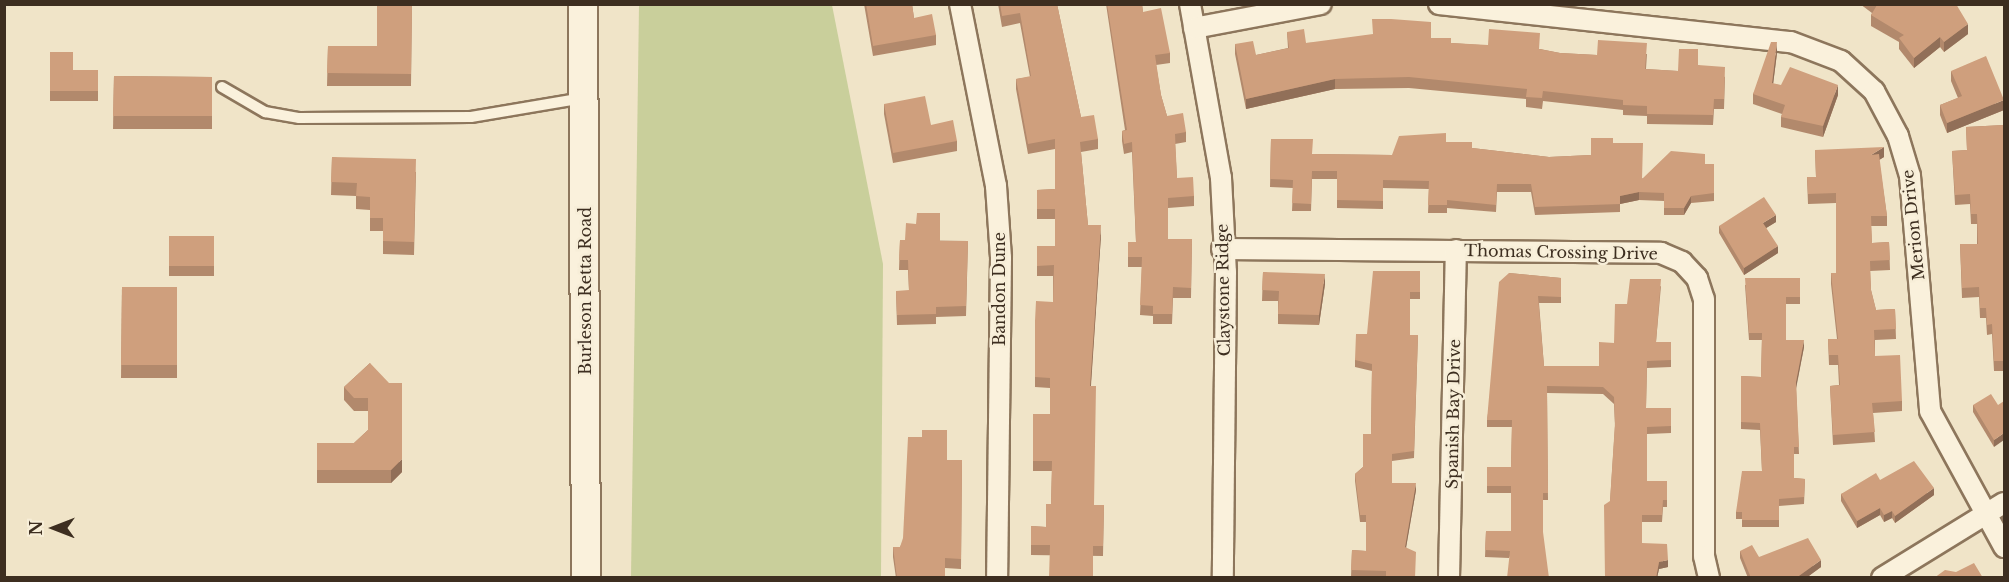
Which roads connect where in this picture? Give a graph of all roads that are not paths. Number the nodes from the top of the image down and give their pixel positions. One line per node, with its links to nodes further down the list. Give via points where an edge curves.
1 (583, 4): 8 (street, Burleson Retta Road)
2 (960, 4): 15 (street, Bandon Dune, via 997,196)
3 (1190, 4): 6 (street, Claystone Ridge)
4 (1321, 4): 6 (street)
5 (1439, 4): 12 (street, Merion Drive, via 1791,42 1841,61 1874,91 1898,136 1910,176 1930,411)
6 (1194, 28): 9 (street, Claystone Ridge, via 1219,167)
7 (222, 87): 8 (lane, via 265,112 299,118 471,117)
8 (584, 98): 14 (street, Burleson Retta Road)
9 (1222, 249): 10 (street, Thomas Crossing Drive); 16 (street, Claystone Ridge)
10 (1456, 250): 17 (street, Spanish Bay Drive); 18 (street, Thomas Crossing Drive, via 1661,253 1682,262 1697,278 1704,299 1704,556)
11 (2004, 503): 12 (street)
12 (1984, 515): 13 (street, Merion Drive); 19 (street)
13 (2004, 548)
14 (586, 578)
15 (997, 578)
16 (1223, 578)
17 (1449, 578)
18 (1709, 578)
19 (1882, 578)

